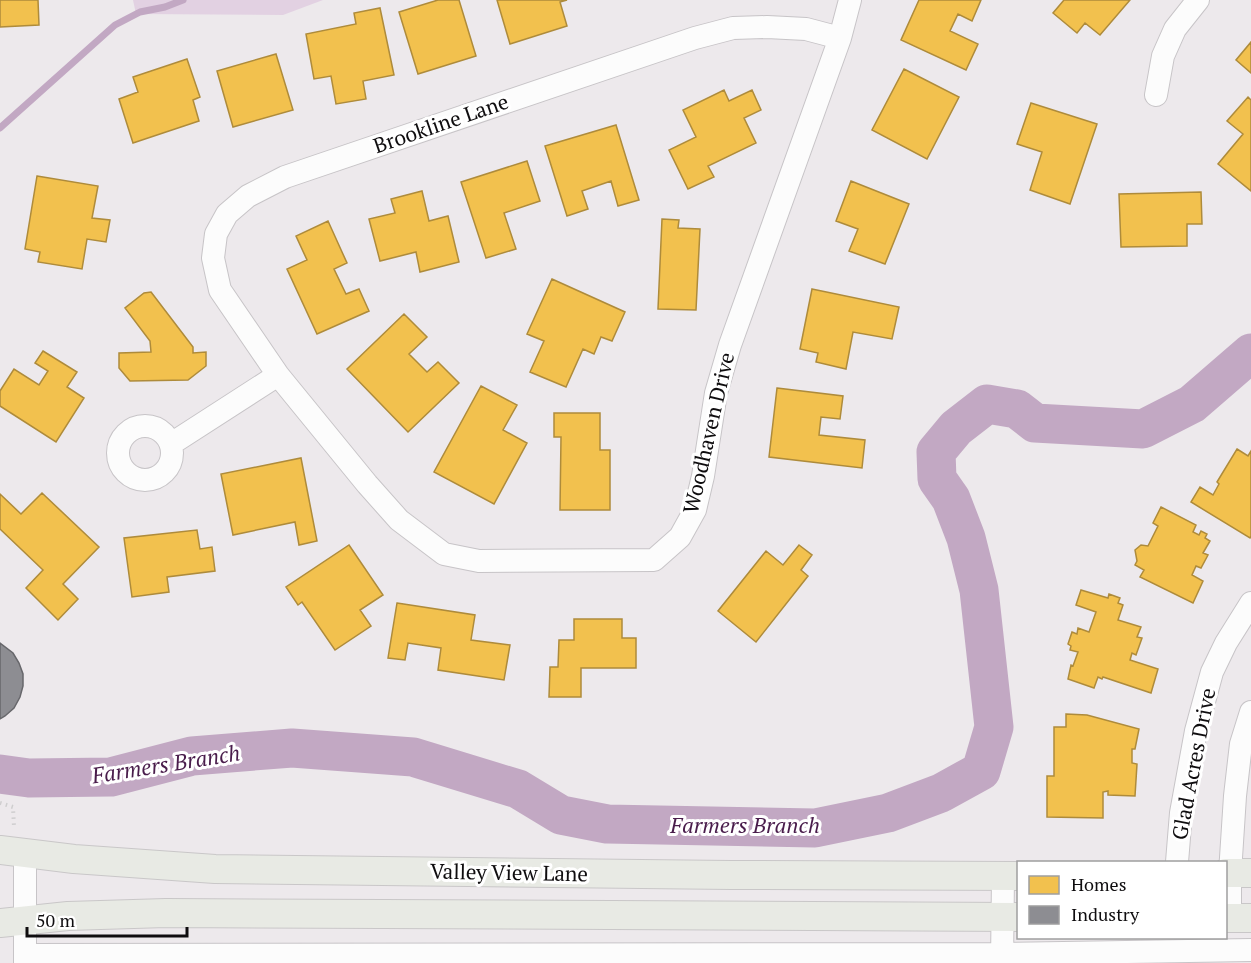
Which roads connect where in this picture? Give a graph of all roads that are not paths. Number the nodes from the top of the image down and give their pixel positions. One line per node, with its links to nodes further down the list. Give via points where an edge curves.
1 (850, 0): 3 (street, Woodhaven Drive)
2 (1198, 0): 4 (street, via 1175,29 1163,56)
3 (840, 38): 5 (street, Brookline Lane, via 806,29 767,27 733,28 695,38 285,177 248,196 221,224 213,258 220,290); 5 (street, Woodhaven Drive, via 730,345 716,393 695,510 680,537 654,560 479,561 444,554 399,520)
4 (1156, 95)
5 (278, 375): 6 (street)
6 (171, 444)
7 (1251, 603): 10 (street, Glad Acres Drive, via 1212,672 1196,731 1181,813)
8 (1251, 712): 11 (street, Glad Acres Drive, via 1241,744 1235,796)
9 (12, 852): 12 (main road, Valley View Lane, via 215,869); 15 (street)
10 (1177, 861)
11 (1235, 873): 14 (street, Glad Acres Drive)
12 (1011, 877): 13 (street)
13 (1011, 917): 15 (main road, Valley View Lane, via 166,913); 18 (street)
14 (1235, 918)
15 (12, 922): 17 (street)
16 (1251, 950): 18 (street)
17 (25, 959): 18 (street)
18 (1003, 959)

